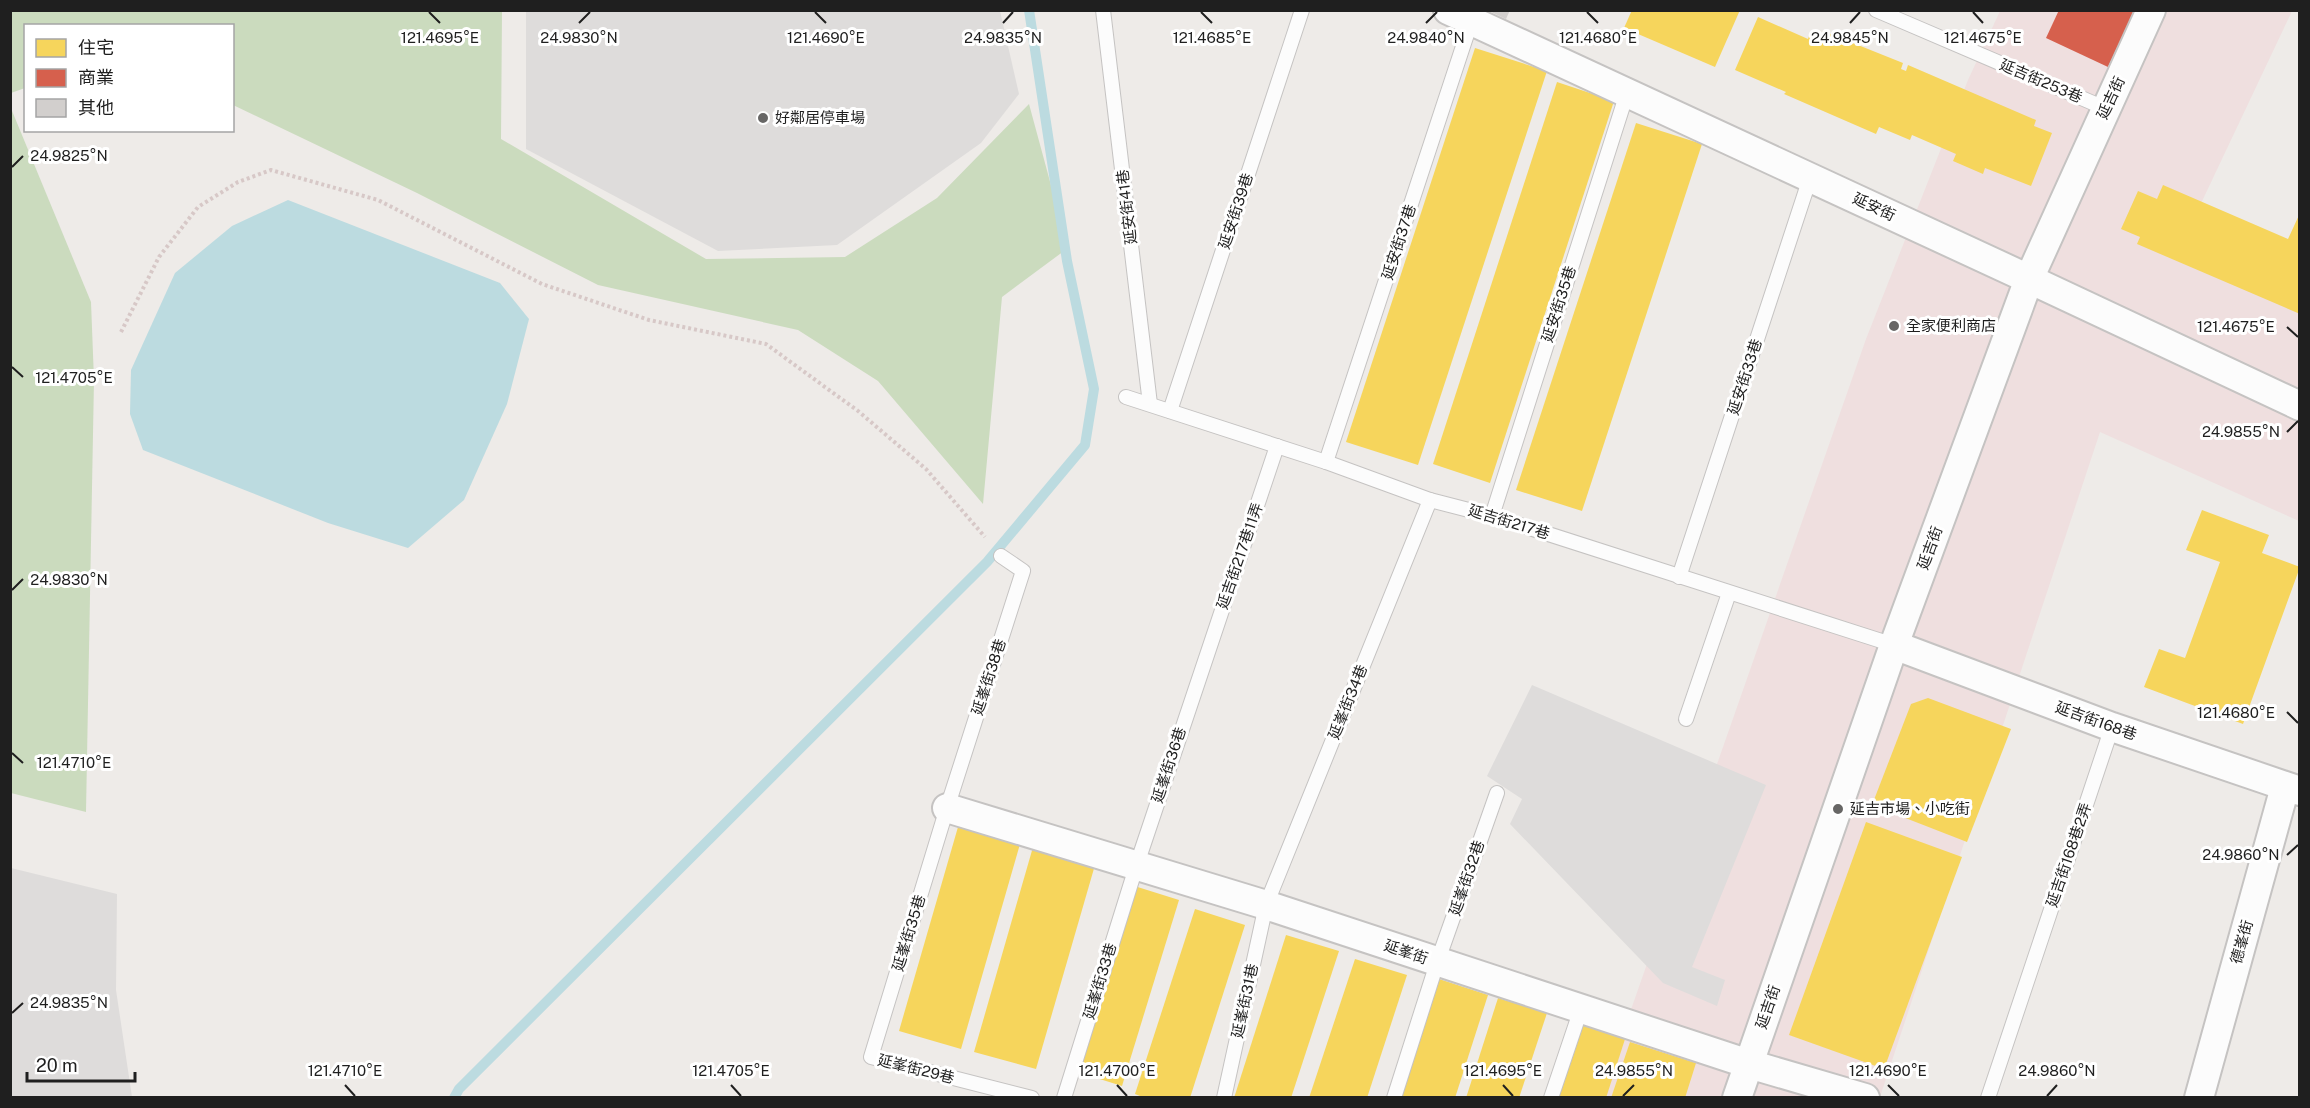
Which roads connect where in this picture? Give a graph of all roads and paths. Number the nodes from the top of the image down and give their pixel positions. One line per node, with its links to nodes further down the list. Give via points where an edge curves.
1 (1103, 10): 12 (lane, 延安街41巷)
2 (1302, 10): 14 (lane, 延安街39巷)
3 (1876, 10): 7 (lane, 延吉街253巷)
4 (2151, 10): 7 (street, 延吉街)
5 (1459, 16): 6 (street, 延安街); 16 (lane, 延安街37巷)
6 (1627, 93): 8 (street, 延安街); 18 (lane, 延安街35巷)
7 (2107, 109): 9 (street, 延吉街)
8 (1810, 178): 9 (street, 延安街); 20 (lane, 延安街33巷)
9 (2029, 279): 13 (street, 延安街); 22 (street, 延吉街)
10 (121, 333): 19 (path, via 159,257 198,207 238,182 271,170 378,200 542,284 649,320 766,344 858,411 926,469)
11 (1126, 397): 12 (lane, 延吉街217巷)
12 (1150, 404): 14 (lane, 延吉街217巷)
13 (2300, 406)
14 (1170, 411): 15 (lane, 延吉街217巷)
15 (1277, 446): 16 (lane, 延吉街217巷); 23 (lane, 延吉街217巷11弄)
16 (1326, 462): 17 (lane, 延吉街217巷)
17 (1430, 500): 18 (lane, 延吉街217巷); 30 (lane, 延峯街34巷)
18 (1492, 516): 20 (lane, 延吉街217巷)
19 (1001, 556): 28 (lane, 延峯街38巷, via 1023,571)
20 (1679, 577): 21 (lane, 延吉街217巷)
21 (1729, 593): 22 (lane, 延吉街217巷); 24 (lane)
22 (1894, 645): 25 (street, 延吉街168巷); 34 (street, 延吉街)
23 (1202, 666): 29 (lane, 延峯街36巷)
24 (1686, 719)
25 (2112, 727): 26 (street, 延吉街168巷); 42 (lane, 延吉街168巷2弄)
26 (2292, 789): 43 (street, 德峯街)
27 (1497, 793): 31 (lane, 延峯街32巷)
28 (947, 808): 29 (street, 延峯街); 33 (lane, 延峯街35巷)
29 (1137, 864): 30 (street, 延峯街); 37 (lane, 延峯街33巷)
30 (1266, 905): 31 (street, 延峯街); 38 (lane, 延峯街31巷)
31 (1437, 963): 32 (street, 延峯街); 39 (lane)
32 (1581, 1009): 34 (street, 延峯街); 40 (lane)
33 (871, 1057): 36 (lane, 延峯街29巷)
34 (1749, 1064): 35 (street, 延峯街); 41 (street, 延吉街)
35 (1855, 1096)
36 (1032, 1098)
37 (1064, 1098)
38 (1224, 1098)
39 (1394, 1098)
40 (1551, 1098)
41 (1737, 1098)
42 (1988, 1098)
43 (2199, 1098)

